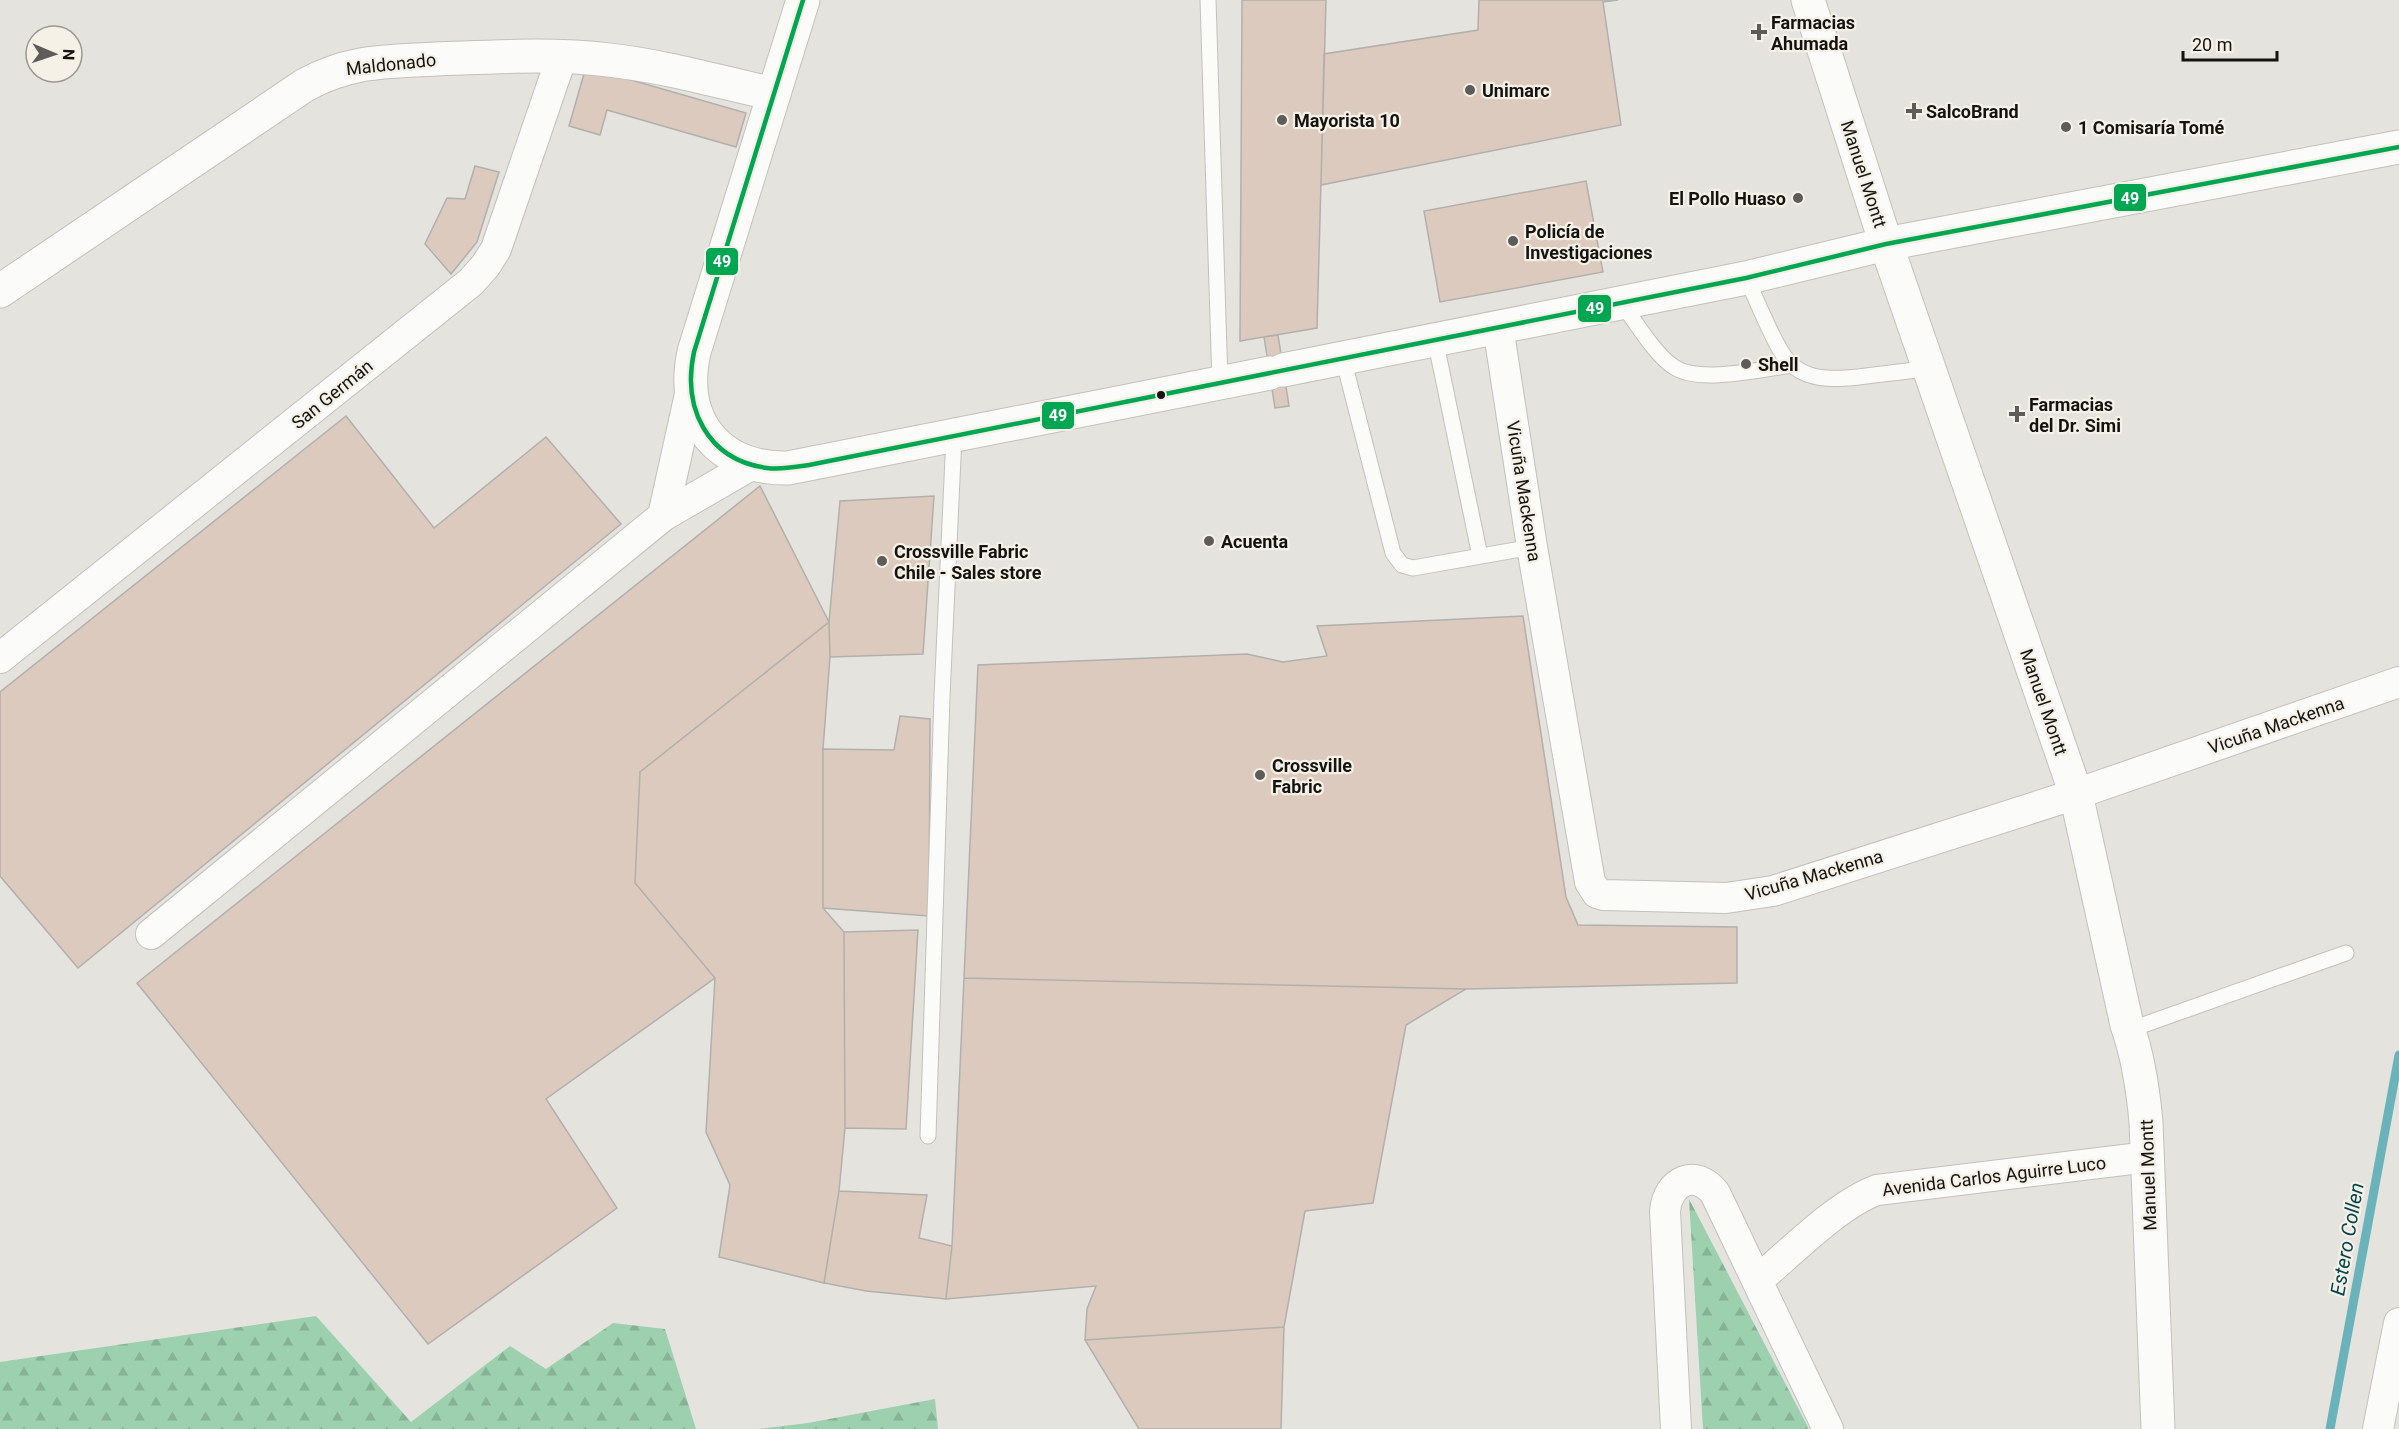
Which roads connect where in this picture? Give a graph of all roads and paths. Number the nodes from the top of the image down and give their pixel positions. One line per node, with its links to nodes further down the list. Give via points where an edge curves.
1 (803, 0): 5 (main road)
2 (1208, 0): 16 (lane)
3 (1808, 0): 7 (main road, Manuel Montt)
4 (562, 56): 5 (main road, Maldonado, via 648,66); 9 (main road, Maldonado, via 373,62 322,75); 23 (street, San Germán, via 496,249 471,282)
5 (774, 94): 17 (main road, via 694,352)
6 (2399, 147): 7 (main road)
7 (1886, 244): 8 (main road); 15 (main road, Manuel Montt)
8 (1746, 278): 10 (main road); 14 (lane, via 1782,354)
9 (0, 291)
10 (1621, 302): 11 (main road); 14 (lane, via 1663,358 1683,373 1708,376)
11 (1498, 327): 12 (main road); 21 (street, Vicuña Mackenna)
12 (1435, 339): 13 (main road); 22 (lane)
13 (1343, 358): 16 (main road); 22 (lane, via 1394,553 1401,565 1413,568)
14 (1792, 365): 15 (lane, via 1805,374 1829,380)
15 (1929, 368): 25 (main road, Manuel Montt)
16 (1220, 383): 18 (main road)
17 (690, 394): 19 (main road, via 696,415 719,447); 20 (street)
18 (954, 436): 19 (main road, via 788,468); 29 (lane)
19 (751, 465): 20 (street)
20 (663, 516): 26 (street)
21 (1532, 547): 22 (lane); 25 (street, Vicuña Mackenna, via 1590,882 1597,893 1726,898 1758,895)
22 (1480, 556)
23 (0, 658)
24 (2399, 682): 25 (street, Vicuña Mackenna)
25 (2076, 794): 28 (main road, Manuel Montt)
26 (151, 934)
27 (2346, 952): 28 (lane)
28 (2129, 1030): 30 (main road, Manuel Montt, via 2143,1090)
29 (928, 1136)
30 (2148, 1157): 31 (street, Avenida Carlos Aguirre Luco, via 1877,1190 1846,1206); 35 (main road, Manuel Montt)
31 (1757, 1281): 33 (street, via 1710,1187 1695,1180 1675,1186 1665,1210); 34 (street)
32 (2399, 1323): 36 (street)
33 (1676, 1429)
34 (1828, 1429)
35 (2158, 1429)
36 (2378, 1429)

